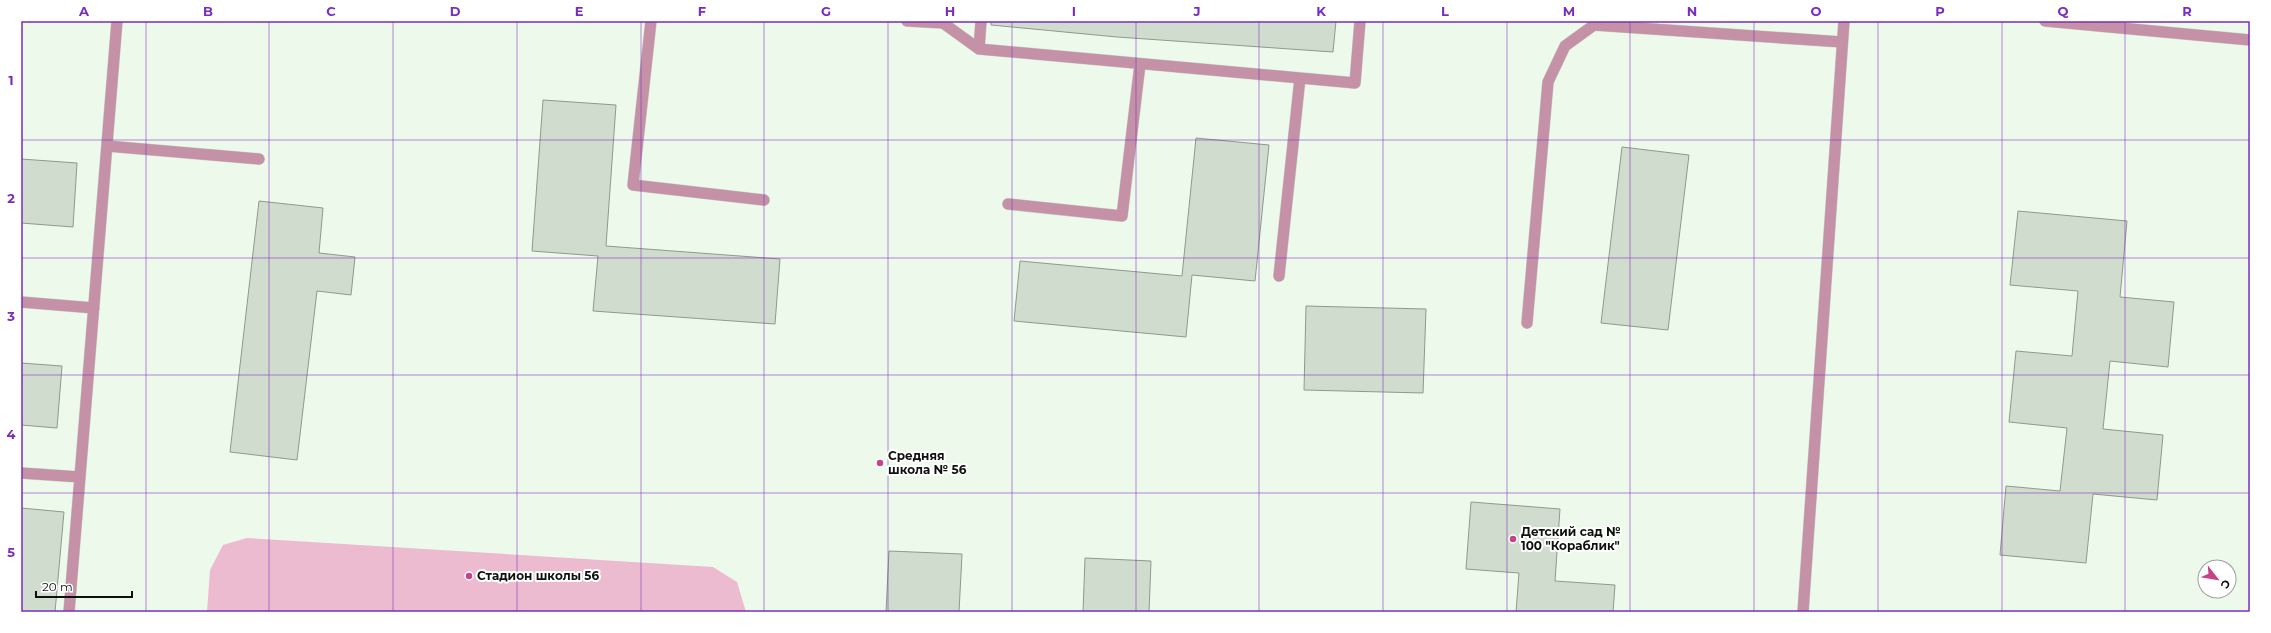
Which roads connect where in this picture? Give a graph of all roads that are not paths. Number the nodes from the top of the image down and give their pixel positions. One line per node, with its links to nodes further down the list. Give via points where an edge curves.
1 (117, 21): 13 (lane)
2 (651, 21): 15 (lane, via 634,185)
3 (907, 21): 10 (lane, via 943,23)
4 (981, 21): 10 (lane)
5 (1360, 21): 12 (lane, via 1355,83)
6 (1844, 21): 9 (lane)
7 (2045, 21): 8 (lane)
8 (2250, 40)
9 (1842, 42): 20 (lane, via 1594,25 1565,46 1548,82); 24 (lane)
10 (979, 49): 11 (lane)
11 (1140, 64): 12 (lane); 16 (lane, via 1122,216)
12 (1300, 78): 17 (lane)
13 (107, 146): 14 (lane); 19 (lane)
14 (259, 160)
15 (764, 200)
16 (1008, 204)
17 (1278, 276)
18 (21, 302): 19 (lane)
19 (94, 308): 22 (lane)
20 (1528, 323)
21 (21, 472): 22 (lane)
22 (80, 477): 23 (lane)
23 (68, 612)
24 (1803, 612)

